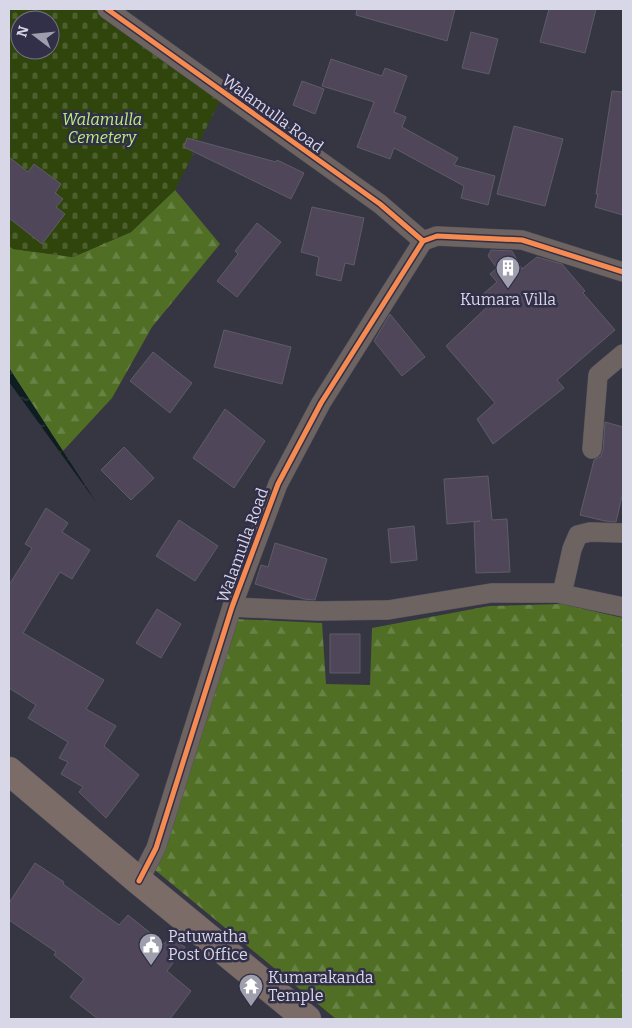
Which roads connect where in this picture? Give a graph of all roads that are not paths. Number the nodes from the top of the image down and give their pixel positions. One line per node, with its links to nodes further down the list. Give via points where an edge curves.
1 (107, 9): 2 (street, Walamulla Road, via 380,204)
2 (423, 241): 3 (street, via 437,236 522,240); 9 (street, Walamulla Road, via 321,403 278,484)
3 (623, 272)
4 (623, 354): 5 (street, via 598,375)
5 (592, 449)
6 (623, 534): 7 (street, via 578,534)
7 (562, 594): 8 (street); 9 (street, via 491,594 388,610)
8 (623, 606)
9 (232, 607): 11 (street, Walamulla Road, via 156,848)
10 (9, 771): 11 (main road)
11 (139, 881): 12 (main road)
12 (307, 1019)

